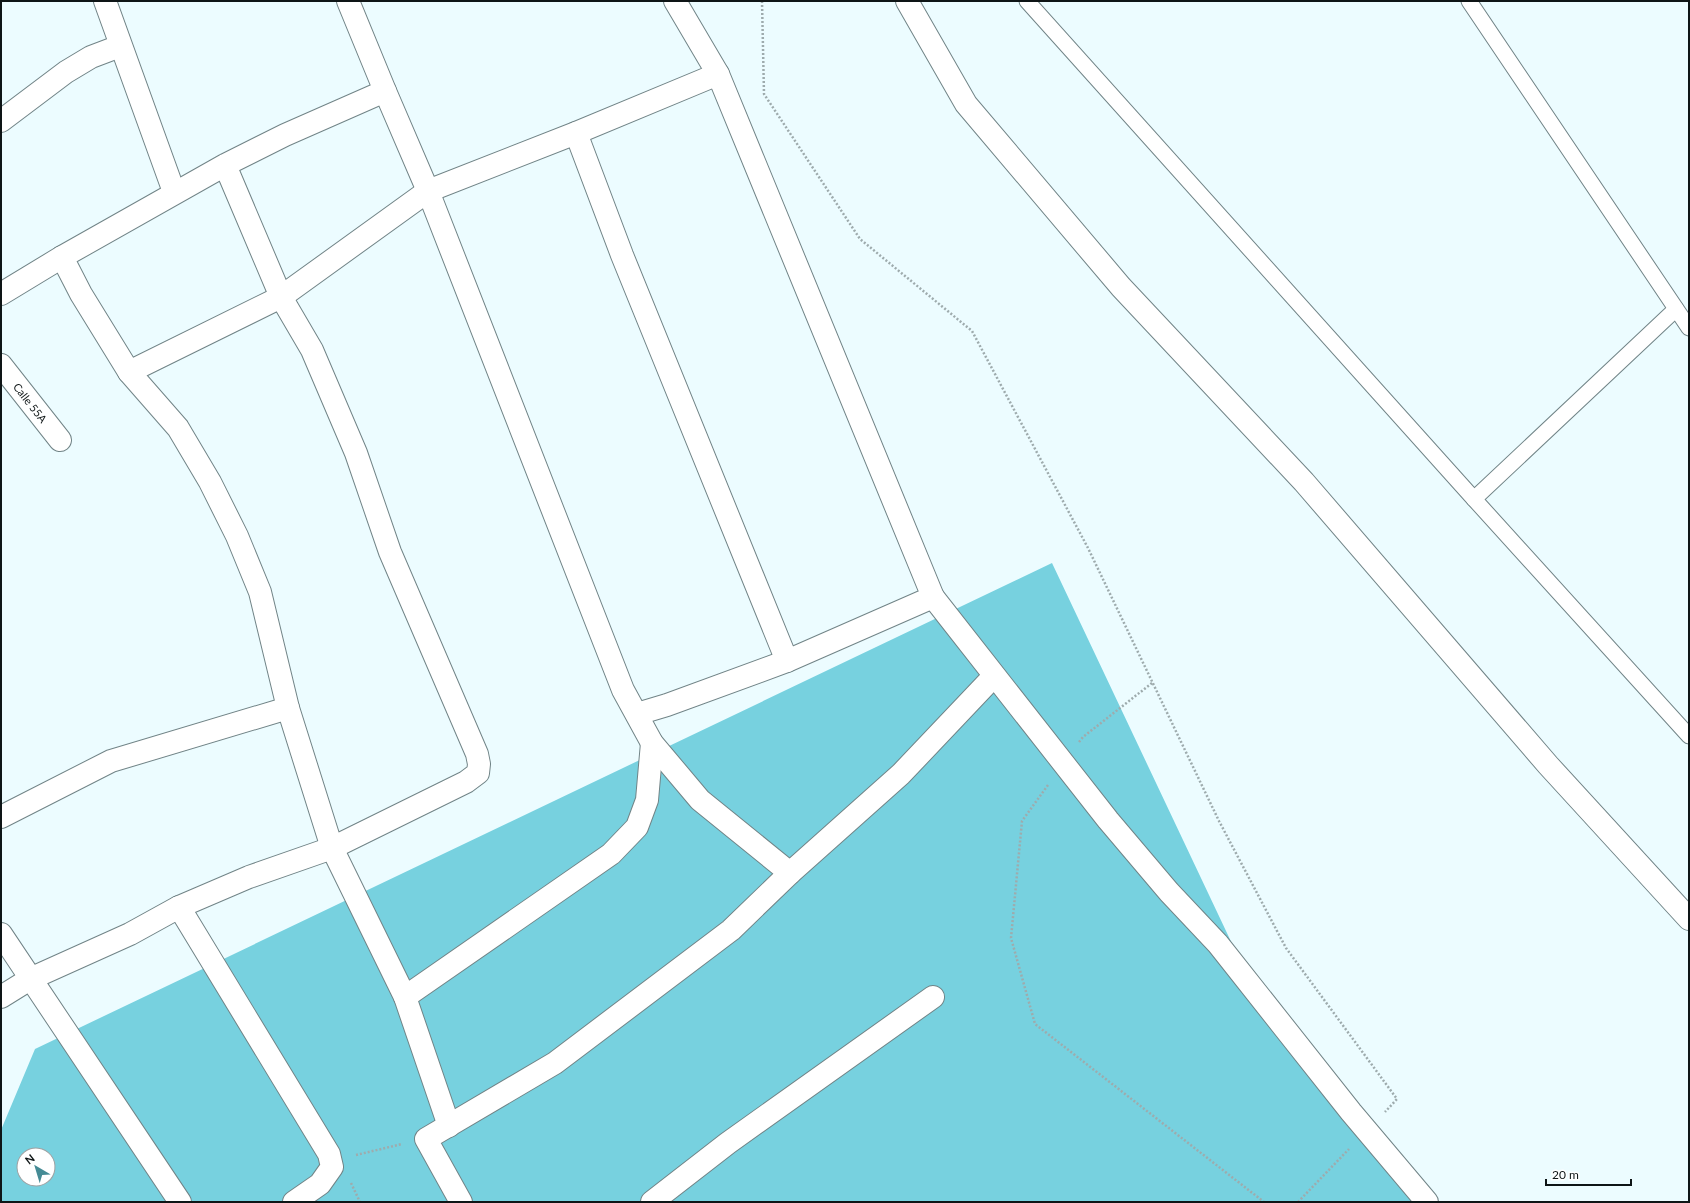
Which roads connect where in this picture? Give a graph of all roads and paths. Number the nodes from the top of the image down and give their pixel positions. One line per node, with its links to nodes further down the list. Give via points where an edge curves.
1 (105, 1): 8 (street)
2 (348, 1): 10 (street)
3 (675, 1): 9 (street)
4 (762, 1): 28 (path, via 764,94 860,239 972,331 1088,548)
5 (907, 1): 39 (street, via 966,104 1121,287 1304,482 1548,765)
6 (1027, 1): 24 (lane)
7 (1468, 1): 19 (lane)
8 (120, 46): 11 (street, via 91,57 66,72); 15 (street)
9 (718, 74): 12 (street); 25 (street)
10 (385, 91): 13 (street, via 285,135); 14 (street)
11 (1, 121)
12 (576, 133): 14 (street); 26 (street, via 622,255)
13 (225, 165): 15 (street); 18 (street)
14 (428, 191): 18 (street); 30 (street, via 623,690)
15 (174, 192): 16 (street)
16 (62, 257): 17 (street); 22 (street, via 81,294)
17 (1, 294)
18 (281, 297): 22 (street); 36 (street, via 312,350 356,453 390,552 477,754 479,764 478,773 466,782)
19 (1676, 309): 20 (lane); 24 (lane)
20 (1689, 328)
21 (1, 366): 23 (street, Calle 55A)
22 (129, 372): 29 (street, via 178,428 210,482 237,536 260,592)
23 (60, 440)
24 (1474, 499): 31 (lane)
25 (933, 597): 26 (street); 27 (street)
26 (786, 661): 30 (street)
27 (994, 676): 37 (street, via 901,774); 58 (street, via 1108,820 1169,892 1218,944 1351,1112)
28 (1152, 683): 33 (path, via 1083,737); 45 (path, via 1219,821 1286,948 1397,1099)
29 (288, 708): 35 (street, via 111,761); 36 (street)
30 (637, 714): 32 (street)
31 (1689, 736)
32 (652, 743): 37 (street, via 700,800); 43 (street, via 647,800 637,827 611,854)
33 (1079, 743)
34 (1052, 779): 56 (path, via 1022,821 1011,938 1035,1024)
35 (1, 817)
36 (332, 848): 38 (street, via 249,877); 43 (street)
37 (790, 873): 46 (street, via 731,930 556,1063)
38 (179, 908): 41 (street, via 130,934); 52 (street, via 329,1154 332,1167 320,1184)
39 (1689, 920)
40 (1, 934): 41 (street)
41 (30, 979): 42 (street); 51 (street)
42 (1, 997)
43 (405, 997): 46 (street)
44 (933, 997): 55 (street, via 728,1143)
45 (1380, 1116)
46 (449, 1126): 47 (street)
47 (426, 1139): 49 (path); 54 (street)
48 (1353, 1145): 57 (path)
49 (353, 1155)
50 (348, 1177): 53 (path)
51 (180, 1202)
52 (294, 1202)
53 (360, 1202)
54 (461, 1202)
55 (652, 1202)
56 (1264, 1202)
57 (1298, 1202)
58 (1427, 1202)

